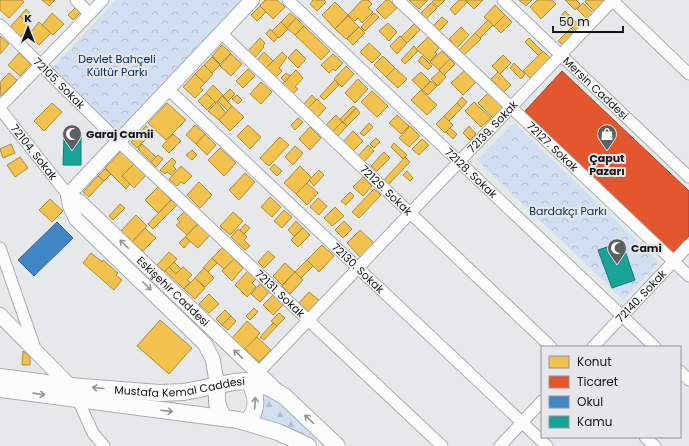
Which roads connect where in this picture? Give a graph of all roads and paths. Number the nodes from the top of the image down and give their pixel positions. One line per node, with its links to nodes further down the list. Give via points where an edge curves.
1 (76, 0): 8 (street)
2 (103, 0): 8 (street)
3 (252, 0): 10 (street)
4 (288, 0): 18 (street, 72128. Sokak)
5 (398, 0): 15 (street, 72127. Sokak)
6 (503, 0): 11 (street, Mersin Caddesi)
7 (612, 0): 11 (street, 72139. Sokak); 13 (street)
8 (90, 14): 12 (street)
9 (0, 25): 12 (street, 72105. Sokak)
10 (221, 33): 14 (street); 21 (street, 72129. Sokak)
11 (561, 55): 15 (street, 72139. Sokak); 19 (street, Mersin Caddesi)
12 (42, 64): 16 (street); 17 (street, 72105. Sokak)
13 (689, 74)
14 (168, 89): 17 (street); 25 (street, 72130. Sokak)
15 (511, 107): 18 (street, 72139. Sokak); 24 (street, 72127. Sokak)
16 (0, 108): 20 (street, 72104. Sokak)
17 (119, 142): 20 (street); 29 (street, 72131. Sokak)
18 (459, 162): 21 (street, 72139. Sokak); 28 (street, 72128. Sokak)
19 (689, 177)
20 (68, 195): 35 (street, Eskişehir Caddesi, one-way to 20, via 80,202); 38 (street, Eskişehir Caddesi, one-way to 38, via 76,219 205,344 214,360)
21 (410, 213): 25 (street, 72139. Sokak); 30 (street, 72129. Sokak)
22 (689, 245): 24 (street, 72140. Sokak)
23 (0, 248): 33 (street)
24 (673, 261): 26 (street, 72127. Sokak); 28 (street, 72140. Sokak)
25 (358, 268): 29 (street, 72139. Sokak); 44 (street, 72130. Sokak)
26 (689, 276)
27 (0, 314): 33 (street)
28 (622, 316): 31 (street, 72140. Sokak); 32 (street, 72128. Sokak)
29 (308, 320): 35 (street, 72139. Sokak); 49 (street, 72131. Sokak)
30 (550, 346)
31 (594, 346)
32 (654, 346)
33 (36, 351): 40 (street)
34 (681, 372): 37 (street)
35 (254, 377): 38 (main road, Mustafa Kemal Caddesi); 43 (main road, one-way to 35, via 256,404); 48 (main road, Mustafa Kemal Caddesi, one-way to 35, via 294,404)
36 (0, 378): 40 (main road, Mustafa Kemal Caddesi)
37 (689, 380)
38 (217, 385): 40 (main road, Mustafa Kemal Caddesi, one-way to 40, via 184,392); 42 (main road, via 217,403)
39 (0, 389): 40 (main road, Mustafa Kemal Caddesi, one-way to 40)
40 (74, 393): 42 (main road, Mustafa Kemal Caddesi, one-way to 42); 46 (street, via 93,433)
41 (541, 402): 44 (street)
42 (223, 418): 43 (main road, Mustafa Kemal Caddesi)
43 (246, 422): 47 (main road, Mustafa Kemal Caddesi, via 278,432)
44 (522, 422): 50 (street); 51 (street, 72130. Sokak)
45 (646, 438): 52 (street)
46 (104, 446)
47 (308, 446)
48 (337, 446)
49 (442, 446)
50 (500, 446)
51 (547, 446)
52 (655, 446)

